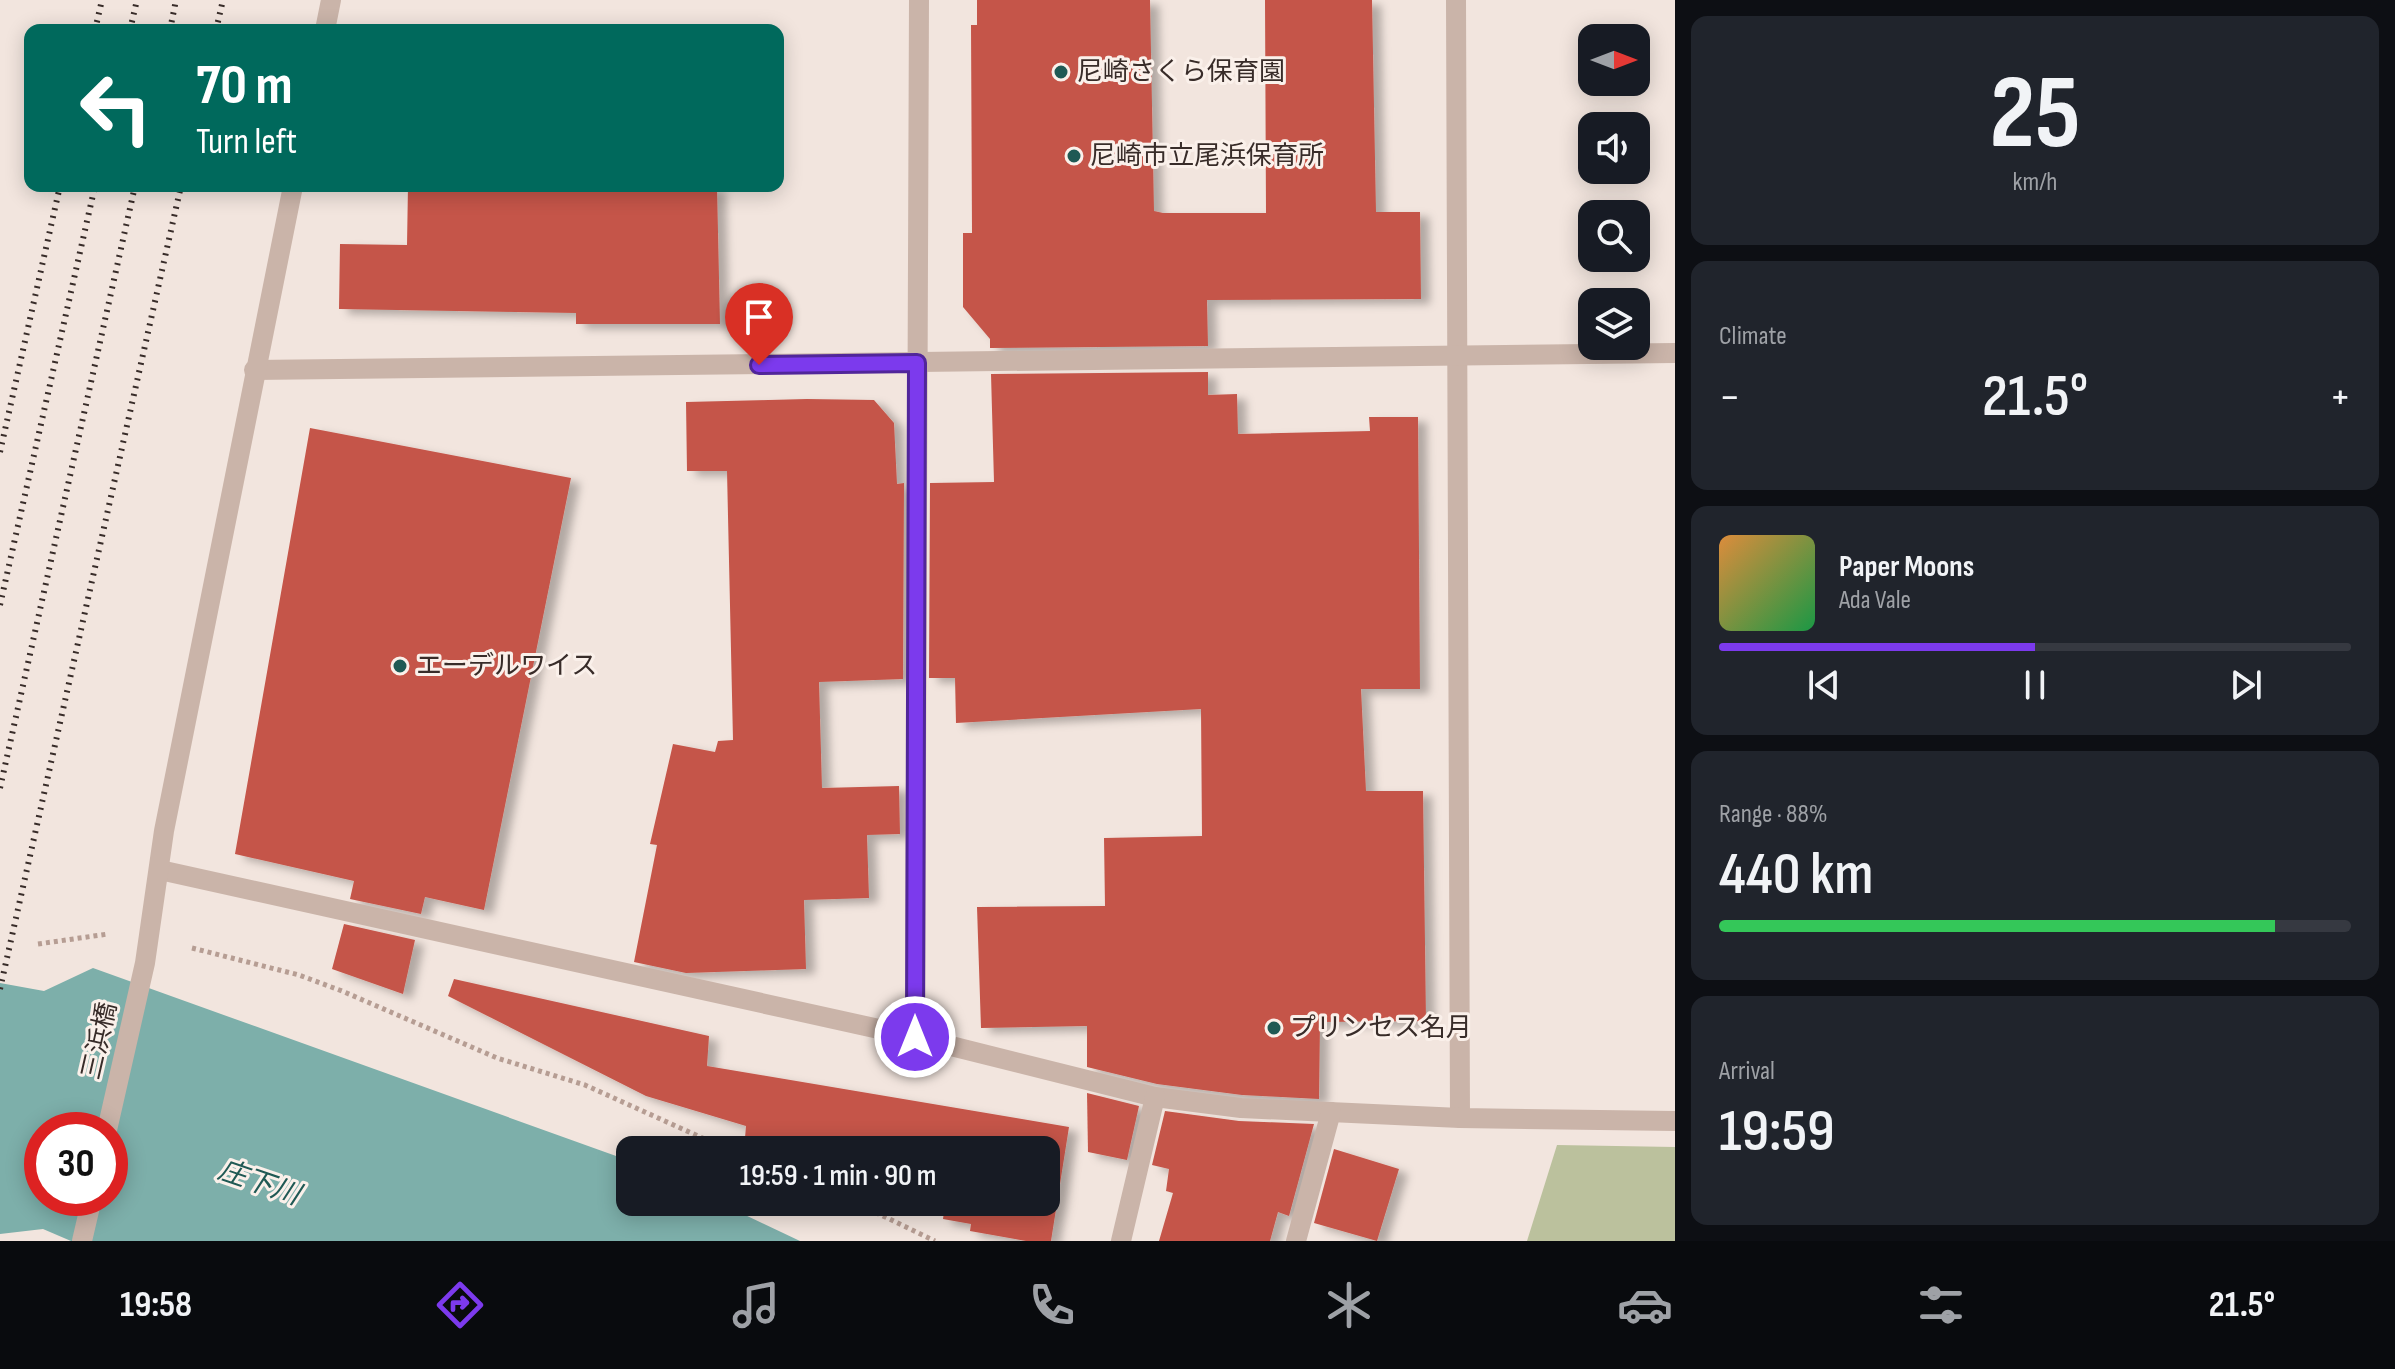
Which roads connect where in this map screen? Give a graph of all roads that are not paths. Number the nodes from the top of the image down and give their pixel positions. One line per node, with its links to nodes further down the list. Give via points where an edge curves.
1 (331, 0): 4 (street)
2 (919, 0): 8 (street)
3 (1456, 0): 7 (street)
4 (326, 24)
5 (292, 192): 9 (street, 三浜橋)
6 (1675, 353): 7 (street)
7 (1458, 357): 8 (street); 15 (street)
8 (917, 363): 9 (street); 11 (street)
9 (254, 370): 10 (street, 三浜橋)
10 (160, 870): 11 (street); 13 (street, 三浜橋)
11 (915, 1037): 12 (street)
12 (1155, 1097): 14 (street); 19 (street)
13 (111, 1112)
14 (1331, 1112): 15 (street); 20 (street)
15 (1460, 1118): 16 (street)
16 (1675, 1121)
17 (88, 1216): 18 (street)
18 (82, 1241)
19 (1121, 1241)
20 (1296, 1241)

